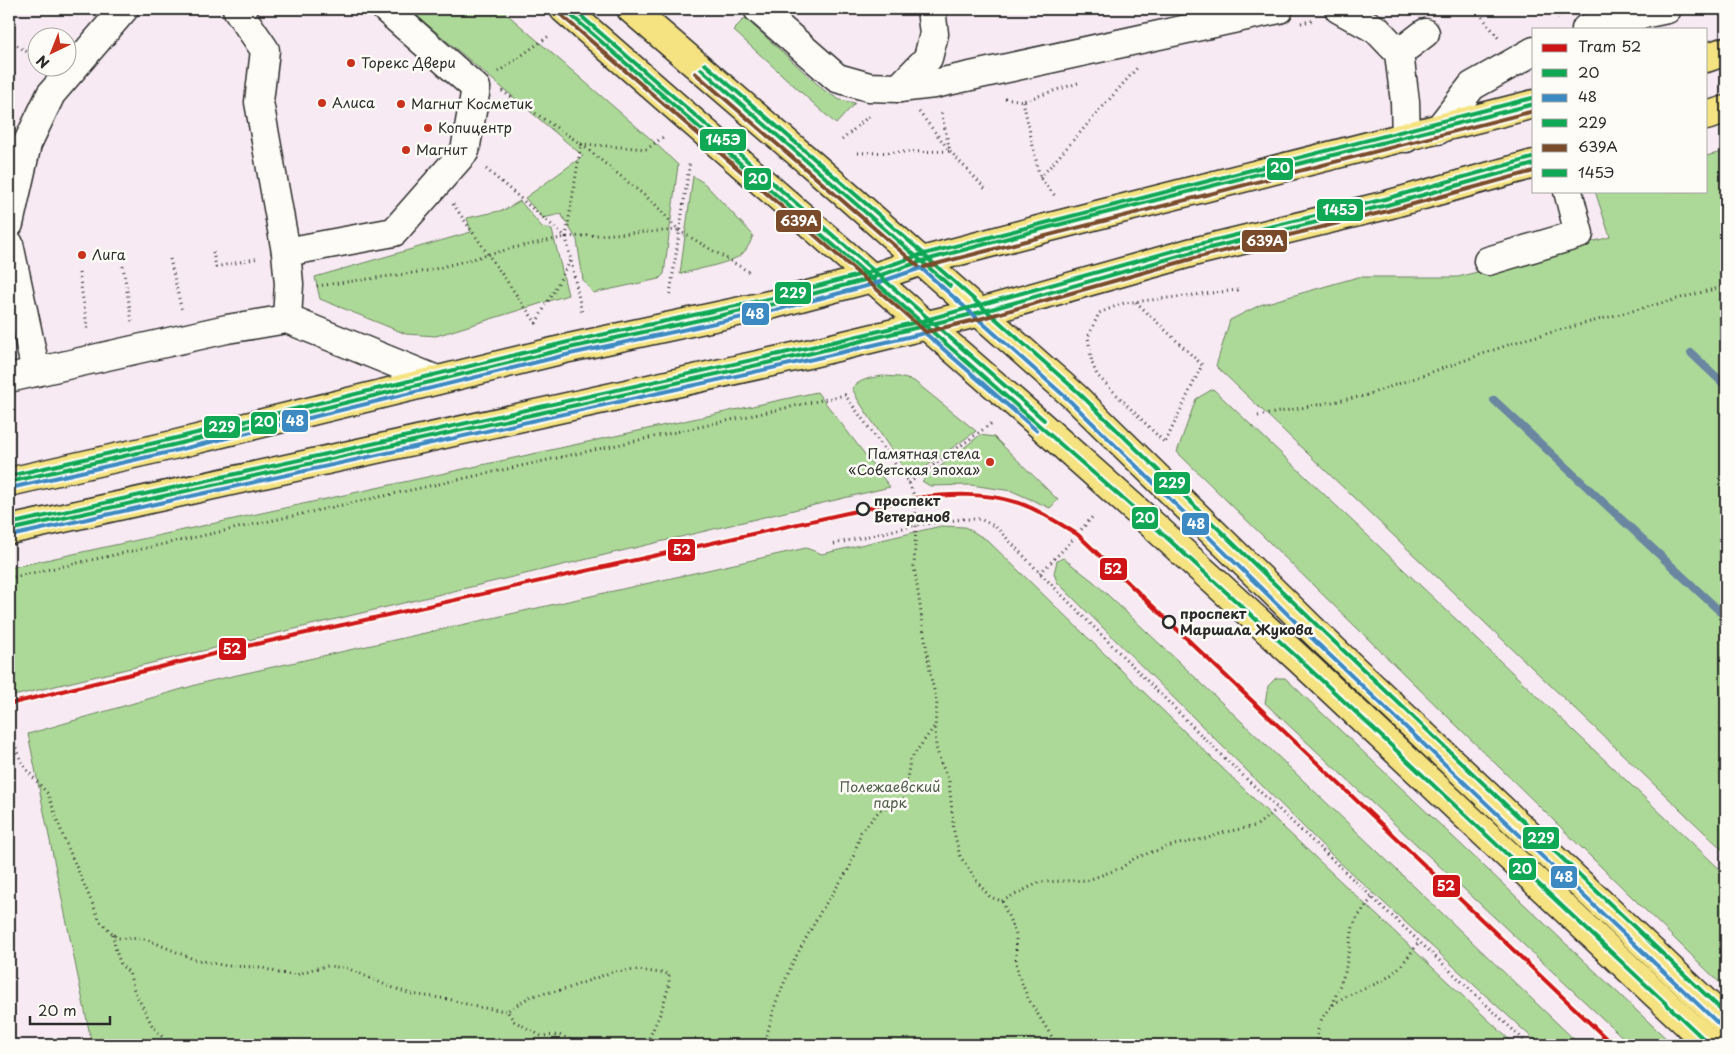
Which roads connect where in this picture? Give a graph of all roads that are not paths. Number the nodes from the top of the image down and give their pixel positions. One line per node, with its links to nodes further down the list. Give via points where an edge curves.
1 (124, 9): 25 (street, via 51,94 27,144)
2 (237, 9): 27 (street, via 265,50 258,102)
3 (386, 9): 27 (street, via 476,88 465,151 394,232)
4 (564, 9): 30 (main road)
5 (632, 9): 28 (main road)
6 (758, 9): 17 (street, via 837,78 869,87)
7 (932, 9): 17 (street, via 934,34 928,58)
8 (1667, 9): 11 (street)
9 (1332, 13): 15 (street, via 1377,30)
10 (1287, 17): 17 (street)
11 (1589, 28)
12 (1426, 33): 15 (street)
13 (1726, 51): 16 (main road)
14 (1532, 52): 21 (street, via 1472,86)
15 (1399, 53): 22 (street)
16 (1708, 57)
17 (899, 88)
18 (1532, 105): 21 (main road)
19 (1726, 110): 20 (main road)
20 (1708, 115)
21 (1438, 130): 22 (main road)
22 (1406, 138): 28 (main road)
23 (1532, 165): 31 (main road, via 1387,205 1193,252)
24 (1568, 192): 29 (street, via 1579,234)
25 (9, 224)
26 (9, 244): 34 (street)
27 (286, 252): 32 (street, via 289,284)
28 (922, 261): 30 (main road); 31 (main road)
29 (1488, 261)
30 (872, 278): 33 (main road); 36 (main road, via 774,304)
31 (981, 312): 33 (main road); 39 (main road, via 1075,397 1320,638)
32 (287, 319): 34 (street, via 227,329); 36 (street)
33 (927, 326): 38 (main road); 40 (main road, via 1154,526)
34 (36, 372): 35 (street)
35 (9, 378)
36 (437, 380): 37 (main road)
37 (9, 482)
38 (9, 530)
39 (1726, 1022)
40 (1710, 1045)

